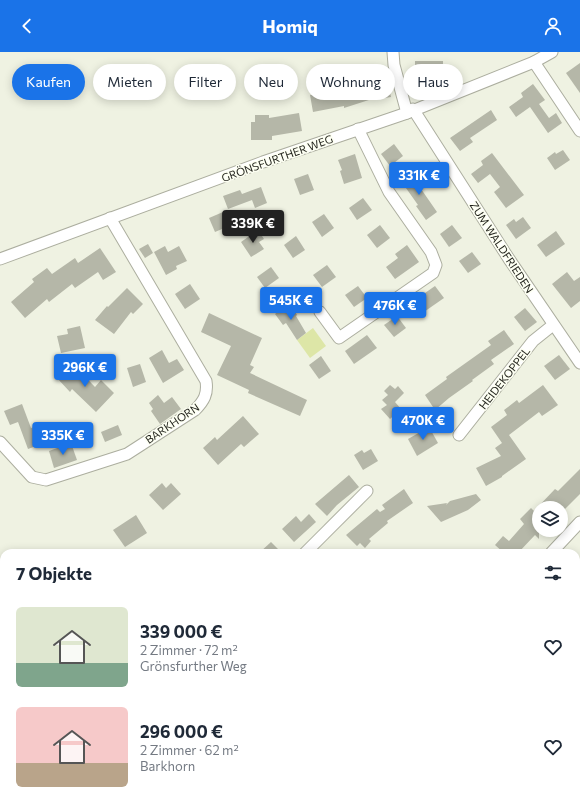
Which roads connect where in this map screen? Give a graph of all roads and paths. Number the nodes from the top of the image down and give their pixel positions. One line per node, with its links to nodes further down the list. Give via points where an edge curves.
1 (393, 52): 4 (street, ZUM WALDFRIEDEN, via 394,65)
2 (552, 52): 3 (street, GRÖNSFURTHER WEG)
3 (534, 62): 4 (street, GRÖNSFURTHER WEG); 6 (street)
4 (410, 111): 5 (street, GRÖNSFURTHER WEG); 10 (street, ZUM WALDFRIEDEN)
5 (358, 129): 7 (street, GRÖNSFURTHER WEG); 9 (street, via 389,192 431,252 436,265 434,273 339,338)
6 (580, 131)
7 (110, 218): 8 (street, GRÖNSFURTHER WEG); 13 (street, BARKHORN, via 206,381 204,401 195,410 127,454 46,480 32,477)
8 (0, 259)
9 (320, 312)
10 (553, 325): 11 (street, ZUM WALDFRIEDEN); 12 (street, HEIDEKOPPEL, via 534,341)
11 (580, 363)
12 (459, 435)
13 (0, 442)
14 (367, 491): 16 (street)
15 (580, 522): 17 (street)
16 (309, 549)
17 (555, 549)

